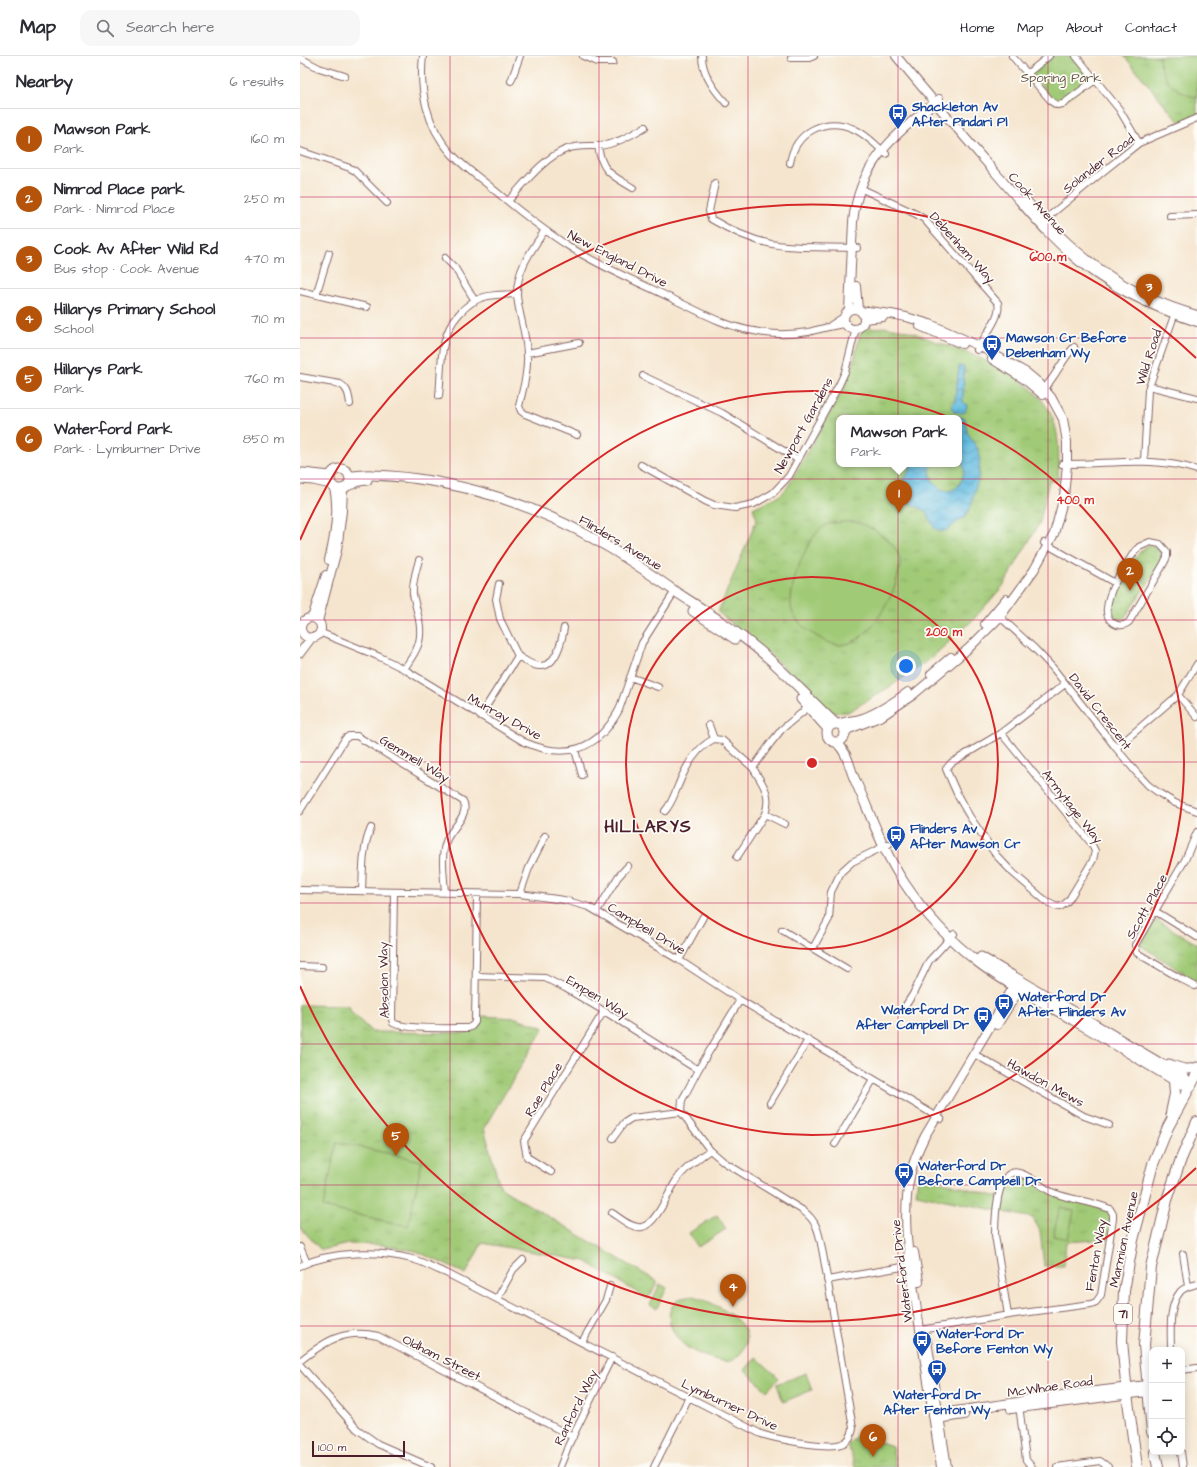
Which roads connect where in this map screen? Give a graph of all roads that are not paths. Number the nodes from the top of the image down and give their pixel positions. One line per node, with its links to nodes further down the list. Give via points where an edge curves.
1 (423, 56): 30 (street, New England Drive, via 422,83 426,104 439,136 450,152)
2 (520, 56): 17 (street)
3 (583, 56): 13 (street, via 597,62)
4 (702, 56): 18 (street, via 702,65 707,77)
5 (814, 56): 12 (street)
6 (896, 56): 19 (street, Cook Avenue)
7 (902, 56): 19 (street, Cook Avenue)
8 (1012, 56): 14 (street)
9 (1049, 56): 14 (street)
10 (1076, 56): 16 (street)
11 (300, 58): 15 (street, via 319,68)
12 (791, 58)
13 (613, 62)
14 (1028, 73): 16 (street, via 1052,102 1060,106)
15 (344, 76)
16 (1095, 80): 22 (street, via 1119,109)
17 (511, 81)
18 (726, 103)
19 (939, 103): 25 (street, via 895,137); 34 (street, Cook Avenue)
20 (1197, 118): 22 (street, Solander Road)
21 (645, 127): 23 (street, via 618,141)
22 (1139, 143): 34 (street, Solander Road)
23 (598, 146): 28 (street, via 604,168); 30 (street, via 579,146 562,151 544,164)
24 (300, 151): 31 (street, via 350,168)
25 (884, 152): 26 (street, via 854,129 835,125 824,126 812,130 798,142); 29 (street, via 866,174)
26 (790, 163)
27 (715, 183): 36 (street, via 709,211 711,220 725,228 754,239 785,246)
28 (633, 188)
29 (863, 189): 36 (street, via 854,211); 50 (street, Debenham Way, via 924,219 998,302 999,312)
30 (508, 201): 35 (street, New England Drive)
31 (387, 202)
32 (1197, 215): 33 (street)
33 (1170, 216)
34 (1042, 222): 44 (street, Cook Avenue, via 1058,243 1096,274 1135,297)
35 (545, 230): 40 (street, via 524,263); 46 (street, New England Drive, via 597,262 734,326 770,334 792,334 808,332)
36 (855, 248): 46 (street)
37 (329, 253): 41 (street)
38 (445, 258): 42 (street, via 455,268)
39 (300, 291): 41 (street)
40 (517, 294): 42 (street, via 491,296); 51 (street)
41 (316, 295): 43 (street)
42 (475, 301): 56 (street, via 462,310 448,329 443,349)
43 (367, 307)
44 (1175, 311): 45 (street, Cook Avenue); 47 (street, Cook Avenue); 54 (street, Wild Road)
45 (1197, 315)
46 (854, 318): 50 (street, via 884,317 909,322); 60 (street, Newport Gardens, via 853,338 845,372)
47 (1197, 322)
48 (579, 343): 51 (street)
49 (1074, 347): 55 (street)
50 (978, 348): 55 (street)
51 (527, 353): 59 (street, via 520,411)
52 (300, 376): 58 (street, via 340,384 349,394)
53 (643, 376): 60 (street, via 722,413)
54 (1149, 386): 57 (street); 61 (street, Wild Road)
55 (1042, 390): 62 (street, via 1060,427)
56 (439, 396)
57 (1197, 398)
58 (350, 404)
59 (577, 435)
60 (797, 459): 63 (street, Newport Gardens, via 789,476 773,493 754,504 735,508 705,501)
61 (1144, 461): 62 (street); 64 (street, via 1170,463)
62 (1065, 464): 69 (street, via 1058,504)
63 (641, 465)
64 (1197, 470)
65 (300, 473): 68 (main road, Flinders Avenue)
66 (349, 476): 68 (main road, via 349,482); 68 (main road, Flinders Avenue, via 346,471 340,469 333,471); 73 (main road, Flinders Avenue, via 372,475 435,482 511,502 589,536 629,560)
67 (300, 479): 68 (main road, Flinders Avenue)
68 (337, 484): 73 (main road, Flinders Avenue, via 364,480 407,483 448,490 496,503 531,515 580,537); 75 (street, via 342,511 337,550)
69 (1046, 544): 71 (street); 74 (street)
70 (419, 560): 82 (street, via 413,585 420,623 419,644)
71 (1115, 583): 71 (street, via 1108,601 1107,613 1115,624 1123,626 1129,622 1163,566 1167,552 1160,544 1150,542 1139,547)
72 (499, 584): 80 (street, via 496,599 500,620)
73 (673, 594): 83 (street, Murray Drive, via 642,643); 87 (main road, Flinders Avenue, via 745,639 766,656)
74 (998, 615): 84 (street, David Crescent, via 1035,649); 91 (street, via 911,690 875,713); 94 (street, via 969,648 913,695 882,716 849,729)
75 (315, 620): 77 (street, via 320,626); 78 (street, via 307,619 302,624 301,629)
76 (564, 628): 80 (street, via 559,648 545,666 536,666)
77 (319, 632): 78 (street, via 318,635); 82 (street, Murray Drive)
78 (305, 638): 79 (street)
79 (300, 653)
80 (518, 656): 88 (street)
81 (1197, 664): 86 (street)
82 (404, 669): 88 (street, Murray Drive)
83 (630, 677): 85 (street); 96 (street, Murray Drive, via 619,710 602,735)
84 (1066, 684): 92 (street, Armytage Way); 95 (street, David Crescent)
85 (658, 687)
86 (1178, 695): 89 (street); 95 (street)
87 (811, 705): 91 (main road, Flinders Avenue); 97 (street, via 782,729)
88 (480, 716): 96 (street, Murray Drive, via 535,747 556,751)
89 (1197, 718)
90 (708, 724): 93 (street)
91 (834, 726): 94 (main road, via 843,727); 94 (main road, via 827,734 829,739 834,742)
92 (1001, 733): 92 (street, Armytage Way, via 1091,843 1095,852 1093,860 1070,898 1060,907 1047,902 1013,874 996,855 970,817 946,769 951,763)
93 (714, 738): 97 (street, via 722,740); 100 (street, via 687,766 674,799)
94 (842, 738): 107 (main road)
95 (1116, 748): 101 (street, David Crescent, via 1148,785 1175,803)
96 (575, 750): 98 (street)
97 (753, 768): 102 (street, via 767,794 768,806)
98 (582, 775)
99 (300, 811): 113 (street, Gemmell Way, via 345,739 351,735 357,736 463,800 465,811 445,848)
100 (665, 811)
101 (1197, 811)
102 (765, 814): 103 (street); 108 (street)
103 (785, 824)
104 (371, 828): 111 (street, via 364,851)
105 (1197, 832): 117 (street, Scott Place, via 1187,856)
106 (545, 836): 115 (street, via 529,868)
107 (886, 846): 120 (main road); 122 (street, via 852,862 841,872 832,892 829,918)
108 (737, 857)
109 (628, 866): 116 (street)
110 (300, 890): 111 (street, Campbell Drive)
111 (362, 891): 112 (street, Campbell Drive)
112 (394, 892): 113 (street, Campbell Drive); 127 (street, Absolon Way, via 393,1023 413,1027 472,1026 475,1022)
113 (444, 892): 114 (street, Campbell Drive)
114 (477, 894): 115 (street, Campbell Drive); 127 (street, Absolon Way)
115 (520, 894): 116 (street, Campbell Drive, via 564,900)
116 (597, 911): 123 (street, Campbell Drive)
117 (1155, 911): 121 (street); 129 (street, Scott Place, via 1136,941 1136,951)
118 (704, 917): 123 (street)
119 (782, 930): 122 (street)
120 (952, 936): 128 (main road); 131 (street, via 929,961)
121 (1197, 937)
122 (813, 948): 126 (street)
123 (678, 960): 130 (street, Campbell Drive)
124 (300, 966): 125 (street)
125 (322, 967)
126 (847, 969)
127 (476, 976): 132 (street, Empen Way, via 545,978)
128 (1019, 984): 134 (main road); 135 (street, Waterford Drive); 140 (main road)
129 (1196, 986)
130 (740, 1000): 133 (street, Campbell Drive); 137 (street)
131 (906, 1005)
132 (604, 1011): 137 (street, Empen Way); 151 (street, Rae Place, via 524,1141 528,1158)
133 (808, 1040): 139 (street, Campbell Drive); 142 (street)
134 (1122, 1042): 136 (main road, via 1185,1070); 141 (main road, via 1185,1078)
135 (976, 1055): 144 (street, Waterford Drive); 146 (street, Hawdon Mews, via 1084,1116)
136 (1197, 1067)
137 (698, 1070): 143 (street, via 682,1100)
138 (1197, 1074): 141 (highway, Marmion Avenue / 71)
139 (873, 1080): 144 (street, Campbell Drive); 149 (street)
140 (1174, 1080): 141 (main road); 147 (highway, via 1174,1101)
141 (1195, 1088): 147 (highway, Marmion Avenue / 71)
142 (770, 1102)
143 (681, 1112): 148 (street, via 632,1118 624,1123); 150 (street, Lymburner Drive)
144 (939, 1117): 157 (street, Waterford Drive, via 919,1149 910,1173 906,1219)
145 (1197, 1122): 173 (highway, 71, via 1167,1200 1151,1267 1144,1345)
146 (1109, 1125)
147 (1168, 1127): 174 (highway, Marmion Avenue / 71, via 1153,1164 1135,1232 1124,1291 1122,1341)
148 (613, 1138)
149 (835, 1144)
150 (710, 1150): 152 (street, via 680,1175 648,1225 637,1228); 159 (street, Lymburner Drive, via 731,1168 812,1218 819,1232)
151 (550, 1172)
152 (612, 1213)
153 (300, 1247): 156 (street)
154 (1183, 1254): 162 (street)
155 (523, 1260): 163 (street, via 513,1270)
156 (307, 1263): 158 (street, Lymburner Drive); 163 (street, Lymburner Drive, via 349,1254 398,1256 446,1273)
157 (913, 1265): 159 (street); 165 (street, Waterford Drive)
158 (300, 1266)
159 (827, 1280): 175 (street, Lymburner Drive, via 853,1428 848,1440 840,1445 824,1445 777,1439 750,1429)
160 (1197, 1284): 162 (street)
161 (610, 1286): 166 (street, via 606,1300)
162 (1188, 1286): 167 (street, via 1181,1291 1173,1307)
163 (497, 1299): 166 (street, Lymburner Drive)
164 (1008, 1315): 164 (street, Fenton Way, via 995,1234 998,1195 1008,1175 1020,1173 1055,1193 1110,1208 1113,1214 1112,1225 1101,1294 1096,1302); 165 (street, Fenton Way)
165 (923, 1329): 177 (street, Waterford Drive)
166 (582, 1342): 168 (street, Lymburner Drive)
167 (1172, 1347)
168 (612, 1357): 175 (street, Lymburner Drive); 179 (street, Ranford Way)
169 (300, 1361): 179 (street, Oldham Street, via 317,1347 334,1338 357,1334 378,1336)
170 (300, 1365): 182 (street, via 357,1429 378,1444)
171 (1197, 1368): 172 (street)
172 (1185, 1370)
173 (1147, 1388): 174 (street, McWhae Road); 178 (highway, 71)
174 (1126, 1391): 176 (street, McWhae Road); 190 (highway, Marmion Avenue / 71)
175 (688, 1397): 184 (street)
176 (1019, 1405): 177 (street, McWhae Road); 187 (street, via 1026,1460)
177 (936, 1416): 185 (street, Waterford Drive); 186 (street, Waterford Drive)
178 (1151, 1419)
179 (573, 1437): 183 (street, Ranford Way)
180 (1156, 1455): 191 (highway)
181 (1181, 1455): 192 (street)
182 (431, 1467)
183 (560, 1467)
184 (654, 1467)
185 (941, 1467)
186 (947, 1467)
187 (1032, 1467)
188 (1057, 1467): 189 (street, via 1100,1461)
189 (1108, 1467)
190 (1137, 1467)
191 (1158, 1467)
192 (1183, 1467)

